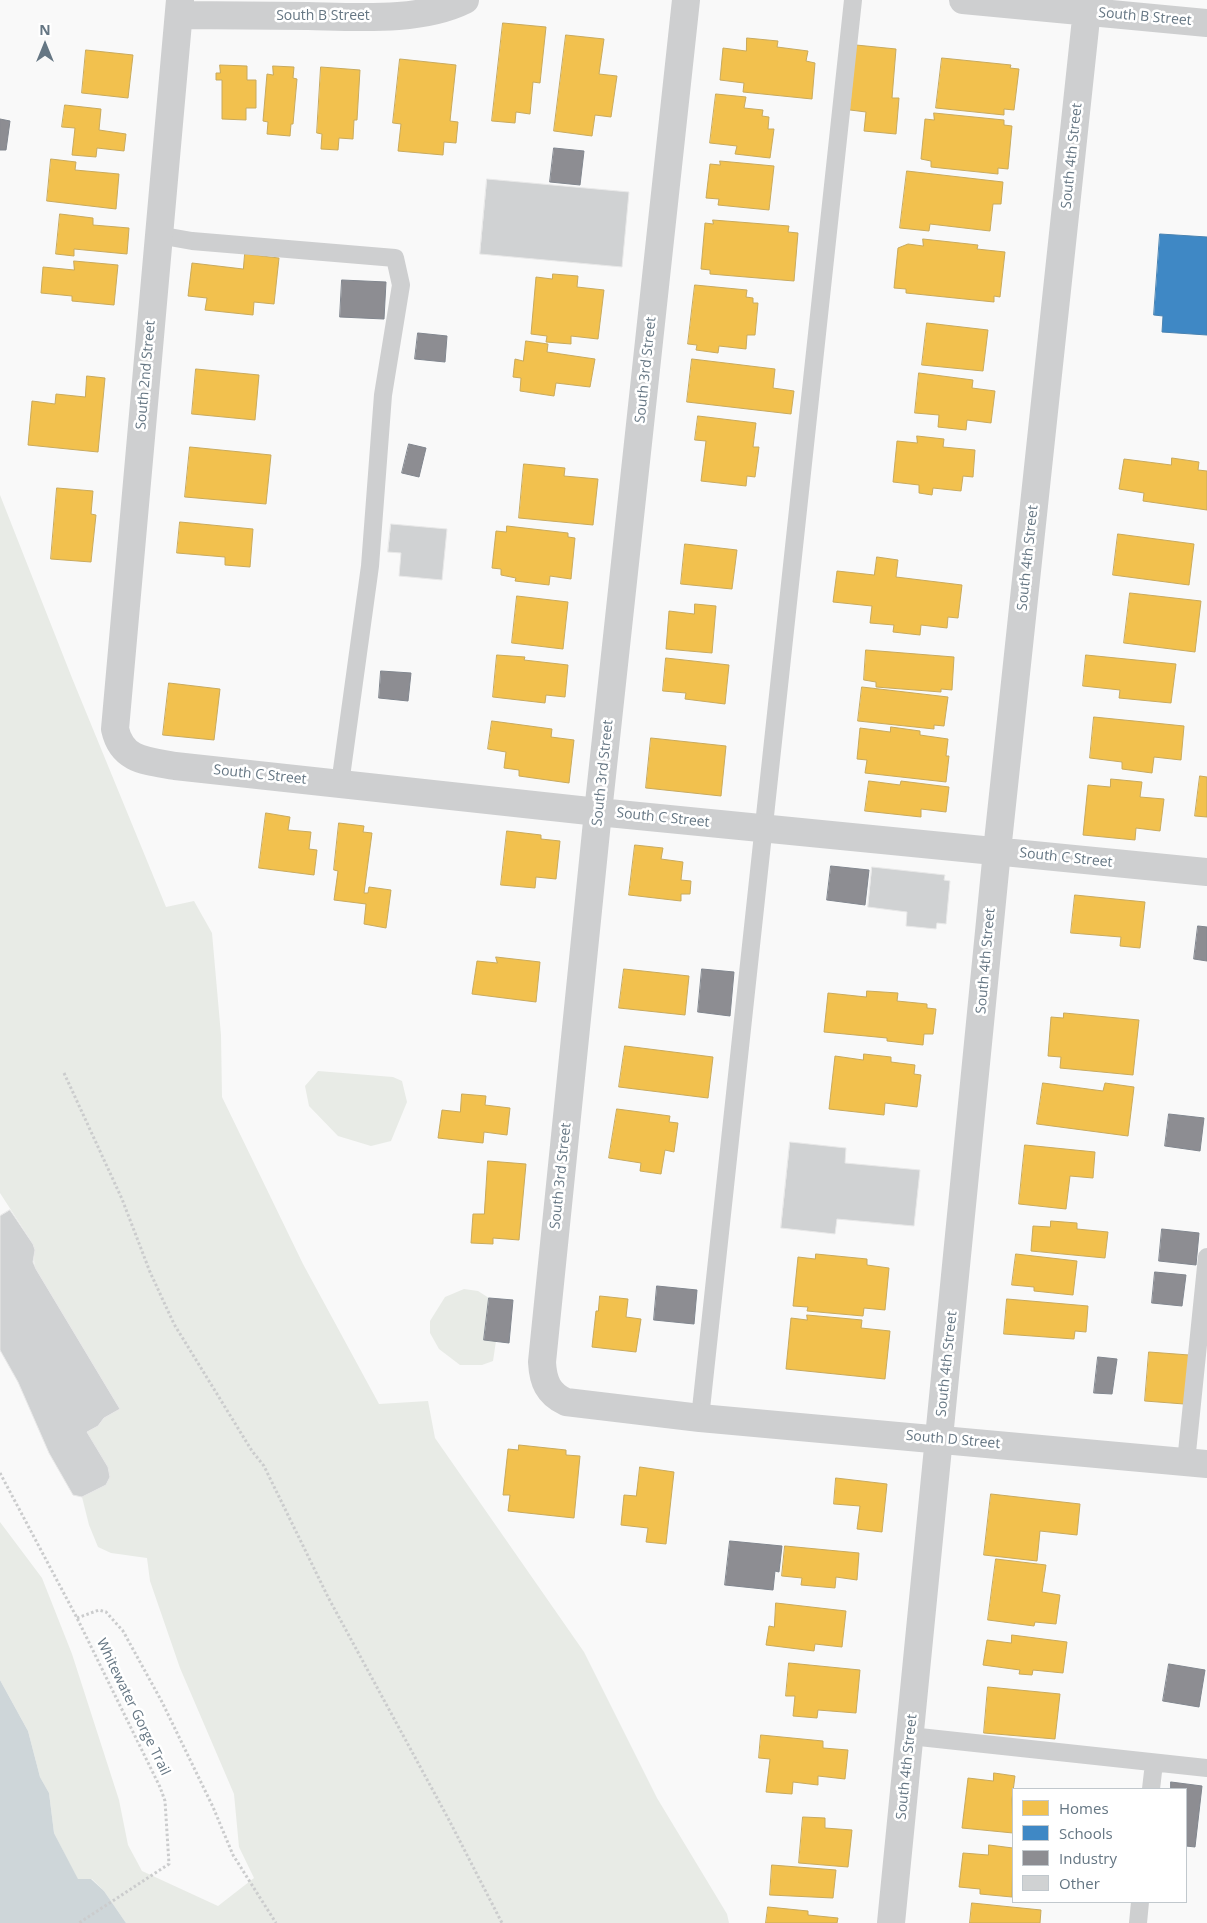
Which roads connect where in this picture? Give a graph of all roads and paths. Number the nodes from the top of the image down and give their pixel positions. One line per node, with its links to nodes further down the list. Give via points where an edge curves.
1 (465, 0): 6 (street, South B Street, via 449,8 419,14 344,17)
2 (686, 0): 11 (street, South 3rd Street)
3 (853, 0): 12 (lane)
4 (963, 0): 5 (street, South B Street)
5 (1088, 6): 7 (street, South B Street); 13 (street, South 4th Street)
6 (180, 7): 8 (street, South 2nd Street)
7 (1207, 23)
8 (158, 236): 9 (street, South 2nd Street, via 115,729); 10 (lane, via 395,258 401,285 383,396 370,566)
9 (123, 749): 10 (street, South C Street, via 140,760 175,766)
10 (340, 784): 11 (street, South C Street)
11 (598, 812): 12 (street, South C Street); 17 (street, South 3rd Street, via 543,1376 548,1389 566,1402)
12 (762, 828): 13 (street, South C Street); 17 (lane)
13 (997, 851): 14 (street, South C Street); 18 (street, South 4th Street)
14 (1207, 872)
15 (64, 1073): 29 (path, via 122,1199 174,1324 264,1466 328,1597)
16 (1207, 1257): 19 (lane)
17 (700, 1418): 18 (street, South D Street)
18 (940, 1439): 19 (street, South D Street); 22 (street, South 4th Street)
19 (1196, 1463)
20 (0, 1473): 21 (path, Whitewater Gorge Trail)
21 (77, 1618): 27 (path, Whitewater Gorge Trail, via 160,1788 165,1802 169,1864); 28 (path, via 98,1610 106,1612 123,1631 162,1702 233,1855)
22 (910, 1736): 23 (lane); 30 (street, South 4th Street)
23 (1154, 1763): 24 (lane); 25 (lane)
24 (1207, 1768)
25 (1151, 1788)
26 (1140, 1903): 31 (lane)
27 (79, 1923)
28 (276, 1923)
29 (502, 1923)
30 (891, 1923)
31 (1138, 1923)

